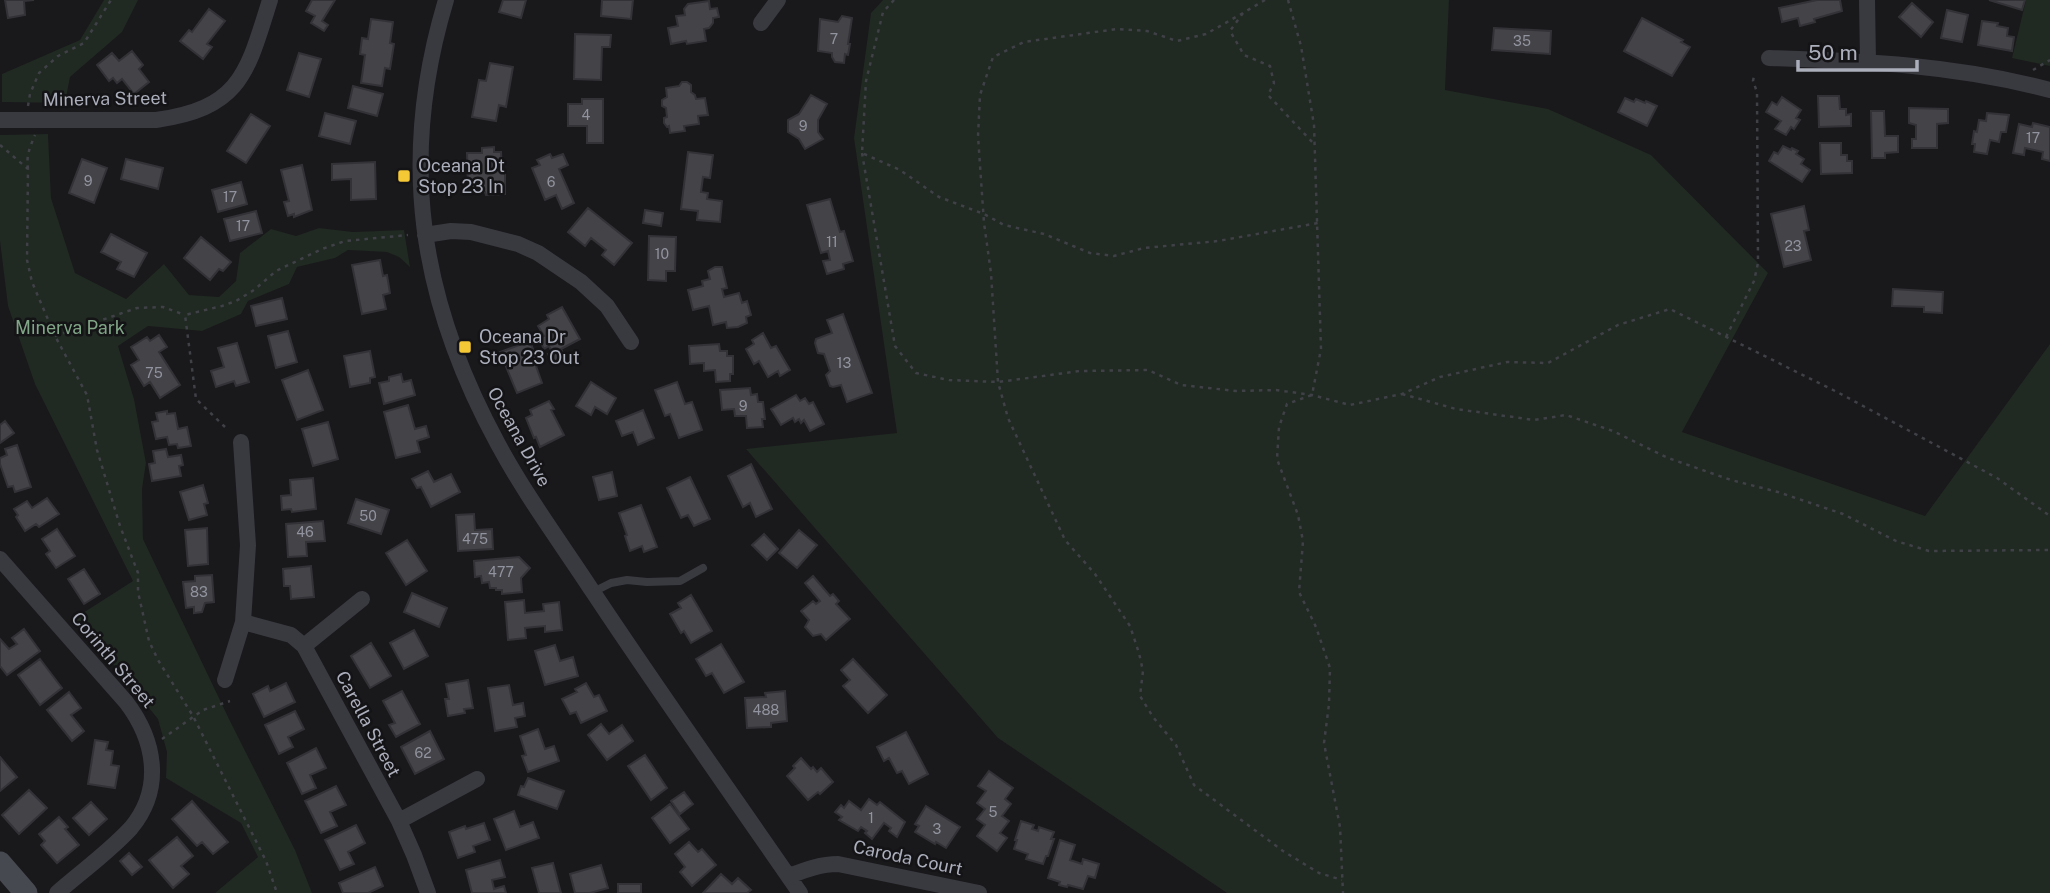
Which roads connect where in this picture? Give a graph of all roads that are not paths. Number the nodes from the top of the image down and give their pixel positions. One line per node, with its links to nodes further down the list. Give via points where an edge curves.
1 (270, 0): 9 (street, Minerva Street, via 240,79 231,90 196,111 156,120)
2 (446, 0): 10 (street, Oceana Drive, via 428,69 420,134)
3 (778, 0): 5 (street)
4 (1867, 0): 7 (street)
5 (761, 23)
6 (1769, 58): 7 (street)
7 (1868, 61): 8 (street, via 1964,72)
8 (2050, 90)
9 (0, 120)
10 (417, 235): 11 (street, via 471,232 538,253 607,306); 15 (street, Oceana Drive, via 450,341 474,397 527,492)
11 (631, 342)
12 (241, 442): 17 (street, via 248,545)
13 (0, 559): 25 (street, Corinth Street, via 126,702 145,731 151,751 153,772 141,813 120,838)
14 (703, 568): 15 (lane, via 680,581 627,580)
15 (593, 592): 23 (street, Oceana Drive)
16 (362, 599): 18 (street)
17 (243, 622): 18 (street, via 292,635); 19 (street)
18 (304, 646): 21 (street, Carella Street)
19 (225, 680)
20 (477, 779): 21 (street)
21 (398, 821): 26 (street, Carella Street)
22 (0, 863): 24 (street)
23 (789, 876): 27 (street, Oceana Drive); 28 (street, Caroda Court, via 838,864)
24 (26, 893)
25 (57, 893)
26 (428, 893)
27 (800, 893)
28 (979, 893)

